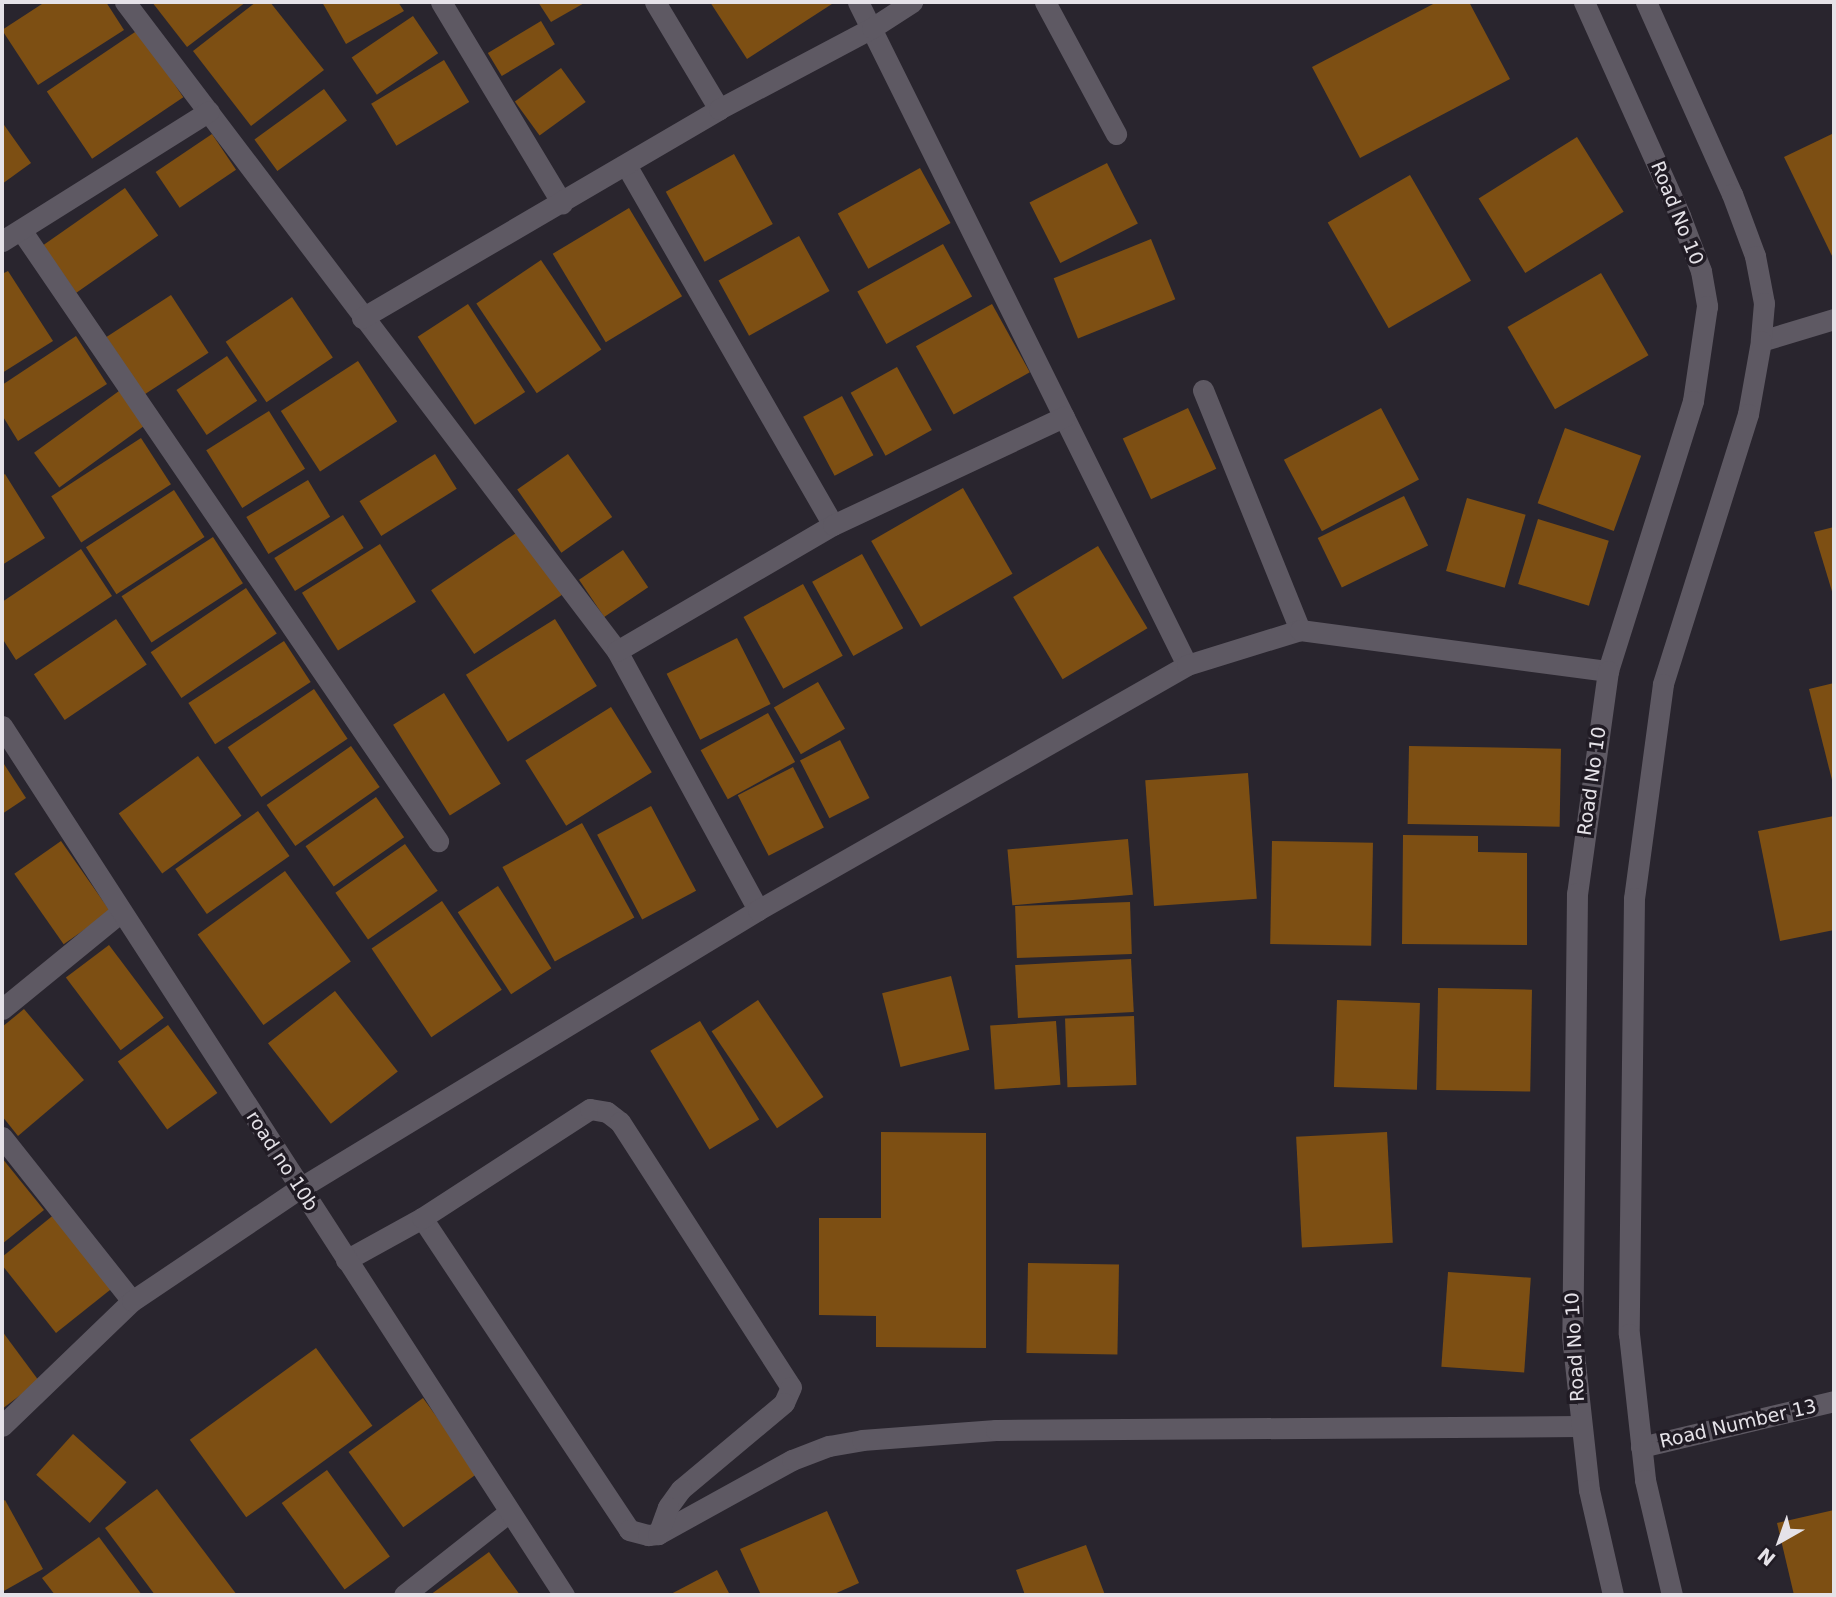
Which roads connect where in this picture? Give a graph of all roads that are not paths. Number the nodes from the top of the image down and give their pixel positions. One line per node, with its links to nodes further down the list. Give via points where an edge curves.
1 (125, 2): 11 (street)
2 (441, 2): 14 (street)
3 (655, 2): 10 (street)
4 (858, 2): 9 (street)
5 (912, 2): 9 (street)
6 (1045, 2): 12 (street)
7 (1584, 2): 26 (street, Road No 10, via 1680,215 1701,271 1707,306 1693,401)
8 (1646, 2): 19 (street, via 1755,256 1764,303)
9 (872, 28): 10 (street); 21 (street)
10 (719, 109): 13 (street)
11 (209, 111): 15 (street); 17 (street)
12 (1116, 134)
13 (626, 165): 14 (street); 22 (street)
14 (562, 203): 17 (street)
15 (20, 230): 16 (street); 28 (street)
16 (2, 241)
17 (362, 318): 24 (street)
18 (1834, 319): 19 (street)
19 (1762, 341): 40 (street, via 1748,414 1663,684 1634,898 1629,1334)
20 (1203, 390): 23 (street)
21 (1064, 417): 22 (street); 25 (street)
22 (833, 525): 24 (street)
23 (1300, 630): 25 (street); 26 (street)
24 (617, 651): 29 (street)
25 (1187, 665): 29 (street)
26 (1608, 671): 39 (street, Road No 10, via 1577,893 1572,1336)
27 (2, 726): 30 (street, road no 10b)
28 (438, 841)
29 (758, 910): 33 (street)
30 (121, 912): 31 (street); 33 (street, road no 10b)
31 (2, 1009)
32 (2, 1137): 36 (street)
33 (300, 1188): 35 (street, road no 10b); 36 (street)
34 (422, 1218): 35 (street); 42 (street, via 629,1530); 42 (street, via 590,1110 607,1112 620,1122 791,1387 785,1403 681,1489 667,1507)
35 (346, 1260): 41 (street, road no 10b)
36 (132, 1301): 38 (street)
37 (1834, 1401): 40 (street, Road Number 13)
38 (2, 1426)
39 (1580, 1426): 42 (street, via 996,1430 862,1440 792,1460); 45 (street, Road No 10)
40 (1641, 1447): 46 (street)
41 (509, 1512): 43 (street); 44 (street, road no 10b)
42 (658, 1534)
43 (404, 1595)
44 (564, 1595)
45 (1613, 1595)
46 (1672, 1595)

